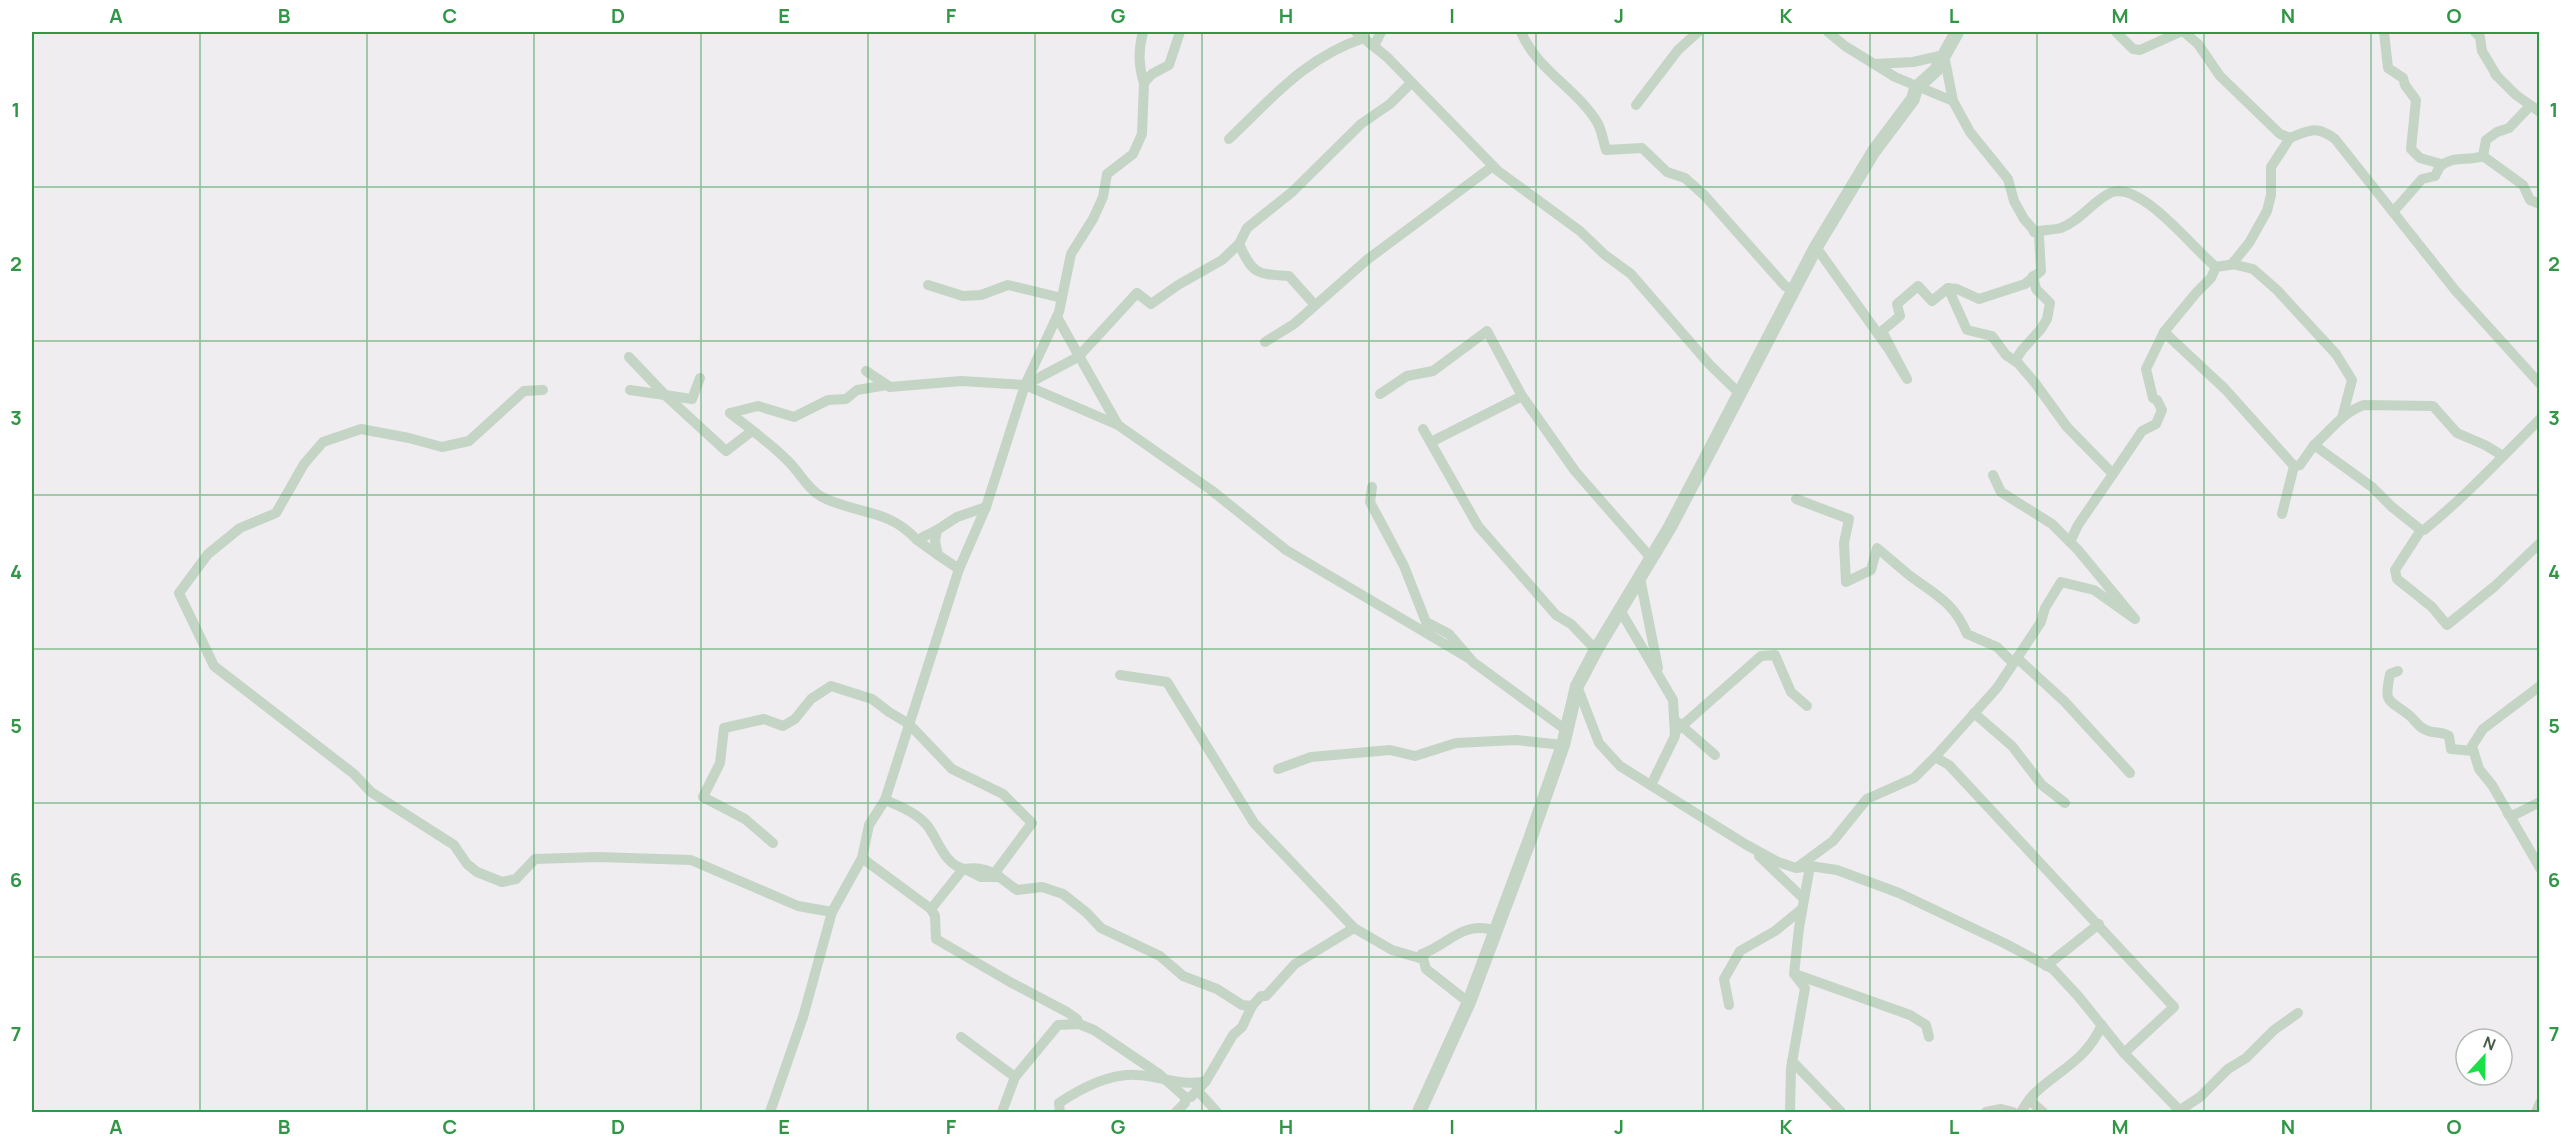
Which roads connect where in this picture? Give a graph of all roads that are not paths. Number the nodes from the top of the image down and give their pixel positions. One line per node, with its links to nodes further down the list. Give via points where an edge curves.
1 (1143, 32): 16 (street, via 1139,69)
2 (1180, 32): 16 (street, via 1169,64)
3 (1382, 32): 13 (street)
4 (1521, 32): 37 (street, via 1540,63 1598,123 1606,150 1642,148 1667,172 1685,178 1785,286)
5 (1698, 32): 20 (street, via 1678,50)
6 (1828, 32): 15 (street)
7 (1957, 32): 14 (street)
8 (2116, 32): 9 (street, via 2133,49 2140,50)
9 (2177, 32): 22 (street, via 2198,44 2220,76 2280,134)
10 (2384, 32): 26 (street, via 2388,68 2403,78 2416,100 2411,149 2420,158 2440,164)
11 (2475, 32): 21 (street, via 2496,75)
12 (1360, 35): 13 (street); 23 (street, via 1305,67)
13 (1374, 46): 17 (street)
14 (1944, 55): 15 (street); 18 (street, via 1936,70); 19 (street)
15 (1874, 64): 18 (street)
16 (1144, 82): 38 (street, via 1142,134 1133,154 1107,174 1103,197 1071,254)
17 (1411, 83): 25 (street); 30 (street, via 1247,228)
18 (1916, 88): 19 (street); 31 (street, via 1913,99 1874,151)
19 (1953, 102): 29 (street, via 1970,132 2008,179 2014,201)
20 (1636, 105)
21 (2537, 111): 24 (street, via 2486,140)
22 (2290, 138): 28 (street, via 2313,129 2326,132); 32 (street, via 2271,167 2267,211)
23 (1229, 139)
24 (2483, 156): 26 (street, via 2455,159); 27 (street, via 2523,185 2530,200)
25 (1493, 166): 39 (street); 53 (street, via 1631,274)
26 (2439, 167): 28 (street, via 2435,176 2422,179)
27 (2540, 204)
28 (2393, 212): 48 (street, via 2455,290)
29 (2034, 232): 33 (street, via 2061,228 2110,193 2122,190 2153,208); 34 (street, via 2039,236 2042,261 2041,271)
30 (1239, 244): 39 (street, via 1254,269 1266,276 1289,276); 44 (street, via 1222,260 1151,304 1137,293)
31 (1816, 247): 36 (street, via 1906,379 1882,331 1900,316 1897,304 1918,286 1932,301); 37 (street)
32 (2235, 264): 33 (street); 57 (street, via 2253,269 2277,290 2336,354 2352,380)
33 (2216, 267): 41 (street)
34 (2033, 276): 36 (street, via 2025,284 1979,299); 45 (street, via 2036,289 2050,303 2047,319)
35 (928, 285): 38 (street, via 963,296 981,295 1008,285)
36 (1948, 288): 45 (street, via 1968,330 1992,336)
37 (1795, 290): 53 (street)
38 (1062, 298): 40 (street)
39 (1314, 304): 42 (street, via 1294,324)
40 (1057, 317): 44 (street); 50 (street)
41 (2164, 332): 65 (street, via 2225,389); 66 (street, via 2145,369 2153,398 2162,410 2156,423 2142,431)
42 (1265, 342)
43 (629, 357): 55 (street)
44 (1078, 357): 50 (street); 59 (street)
45 (2015, 361): 66 (street, via 2067,427)
46 (866, 371): 49 (street)
47 (700, 378): 55 (street, via 692,399)
48 (2540, 384)
49 (888, 385): 50 (street, via 961,381); 61 (street, via 857,390 846,399 828,400 794,417 758,406 729,413)
50 (1025, 385): 59 (street); 70 (street)
51 (543, 390): 116 (street, via 524,391 469,441 442,447 361,429 323,442 304,464 276,513 240,528 208,554 179,593 214,666 354,774 371,792 454,845 477,872 502,882 516,879 535,859 691,860 798,906)
52 (630, 390): 55 (street)
53 (1739, 393): 78 (street)
54 (1380, 394): 56 (street, via 1407,376 1433,371 1487,331)
55 (665, 395): 61 (street, via 726,451)
56 (1522, 396): 62 (street); 78 (street, via 1575,471)
57 (2342, 418): 63 (street); 64 (street, via 2364,405 2433,406 2457,433)
58 (2540, 419): 64 (street)
59 (1118, 425): 83 (street, via 1211,490 1286,550)
60 (1423, 429): 62 (street)
61 (752, 431): 74 (street, via 789,461 821,496 893,520)
62 (1431, 442): 82 (street, via 1478,526 1556,615 1571,624)
63 (2314, 445): 65 (street, via 2301,465); 73 (street, via 2372,487)
64 (2503, 456): 73 (street, via 2455,504)
65 (2295, 466): 71 (street)
66 (2113, 474): 75 (street)
67 (1993, 475): 75 (street, via 2001,492 2045,519)
68 (1372, 487): 83 (street, via 1370,502 1404,566 1426,622 1449,634)
69 (1796, 499): 84 (street, via 1849,519 1844,543 1845,582 1871,570 1877,548 1936,592 1961,621 1966,634 1997,647)
70 (986, 507): 72 (street, via 957,517); 79 (street)
71 (2282, 514)
72 (937, 530): 74 (street); 77 (street)
73 (2421, 530): 76 (street, via 2395,570 2397,579 2432,607 2447,625)
74 (917, 540): 77 (street)
75 (2070, 542): 84 (street, via 2136,619 2094,590 2061,582)
76 (2540, 543)
77 (938, 555): 79 (street)
78 (1651, 558): 80 (street)
79 (959, 569): 92 (street)
80 (1640, 578): 81 (street); 87 (street)
81 (1620, 610): 82 (street); 87 (street)
82 (1596, 650): 88 (street)
83 (1470, 659): 94 (street)
84 (2015, 661): 91 (street); 100 (street, via 2064,701)
85 (2398, 671): 96 (street, via 2390,674 2386,695 2392,705 2427,731 2449,736 2451,749)
86 (1120, 675): 118 (street, via 1167,682 1254,823)
87 (1660, 679): 93 (street, via 1673,700)
88 (1577, 686): 94 (street); 101 (street, via 1603,748 1620,766)
89 (2540, 686): 96 (street, via 2483,729)
90 (1807, 706): 93 (street, via 1791,692 1775,655 1761,656)
91 (1974, 713): 98 (street); 104 (street, via 2012,746 2042,785)
92 (909, 724): 102 (street); 106 (street, via 872,699 831,686 783,726 764,719 724,728 720,763 703,796 745,819); 113 (street, via 952,769 1003,794 1032,823)
93 (1677, 725): 97 (street); 101 (street)
94 (1566, 730): 95 (street)
95 (1563, 745): 99 (street, via 1516,740 1456,743 1415,756 1390,750 1311,757); 146 (street, via 1469,1002)
96 (2473, 751): 105 (street, via 2479,769)
97 (1716, 755)
98 (1935, 757): 110 (street, via 1914,778 1867,799 1833,841); 117 (street, via 1949,765)
99 (1278, 769)
100 (2130, 773)
101 (1651, 786): 107 (street)
102 (885, 800): 108 (street, via 869,825); 112 (street, via 914,813 944,854)
103 (2540, 802): 105 (street, via 2514,815)
104 (2065, 803)
105 (2508, 814): 111 (street)
106 (773, 843)
107 (1750, 847): 110 (street); 114 (street)
108 (862, 858): 115 (street); 116 (street)
109 (1810, 866): 110 (street); 114 (street); 121 (street, via 1837,870 1899,892)
110 (1796, 868)
111 (2540, 868)
112 (964, 869): 113 (street, via 981,877); 115 (street)
113 (997, 876): 124 (street, via 1017,890 1042,887 1063,894 1101,928 1160,956 1183,976 1217,989 1242,1005)
114 (1803, 904): 122 (street); 125 (street, via 1775,931 1740,951 1724,979)
115 (931, 909): 127 (street, via 936,939 1068,1012)
116 (832, 912): 141 (street, via 803,1017)
117 (2099, 924): 121 (street); 131 (street, via 2174,1007)
118 (1354, 928): 120 (street, via 1392,950); 124 (street, via 1295,964 1266,996)
119 (1489, 929): 120 (street, via 1476,926 1454,935 1439,948 1422,954)
120 (1423, 959): 123 (street, via 1426,969)
121 (2046, 966): 128 (street, via 2053,969)
122 (1794, 974): 130 (street, via 1910,1015 1926,1025); 132 (street, via 1805,988)
123 (1463, 998)
124 (1252, 1005): 135 (street)
125 (1729, 1005)
126 (2298, 1013): 140 (street, via 2228,1069 2200,1097)
127 (1079, 1024): 133 (street, via 1058,1026); 134 (street, via 1094,1030)
128 (2102, 1025): 131 (street); 138 (street, via 2094,1042 2070,1067)
129 (961, 1037): 133 (street)
130 (1929, 1037)
131 (2124, 1053): 140 (street)
132 (1792, 1062): 147 (street); 148 (street)
133 (1015, 1077): 142 (street)
134 (1166, 1080): 135 (street, via 1196,1084); 137 (street); 143 (street, via 1136,1074 1079,1089 1059,1103)
135 (1206, 1081): 136 (street)
136 (1197, 1090): 137 (street, via 1191,1097); 145 (street)
137 (1185, 1097): 144 (street)
138 (2029, 1101): 151 (street); 152 (street)
139 (2540, 1102): 153 (street)
140 (2178, 1111)
141 (770, 1113)
142 (1002, 1113)
143 (1060, 1113)
144 (1176, 1113)
145 (1217, 1113)
146 (1419, 1113)
147 (1790, 1113)
148 (1841, 1113)
149 (1986, 1113): 150 (street, via 2001,1109)
150 (2013, 1113)
151 (2021, 1113)
152 (2043, 1113)
153 (2536, 1113)

